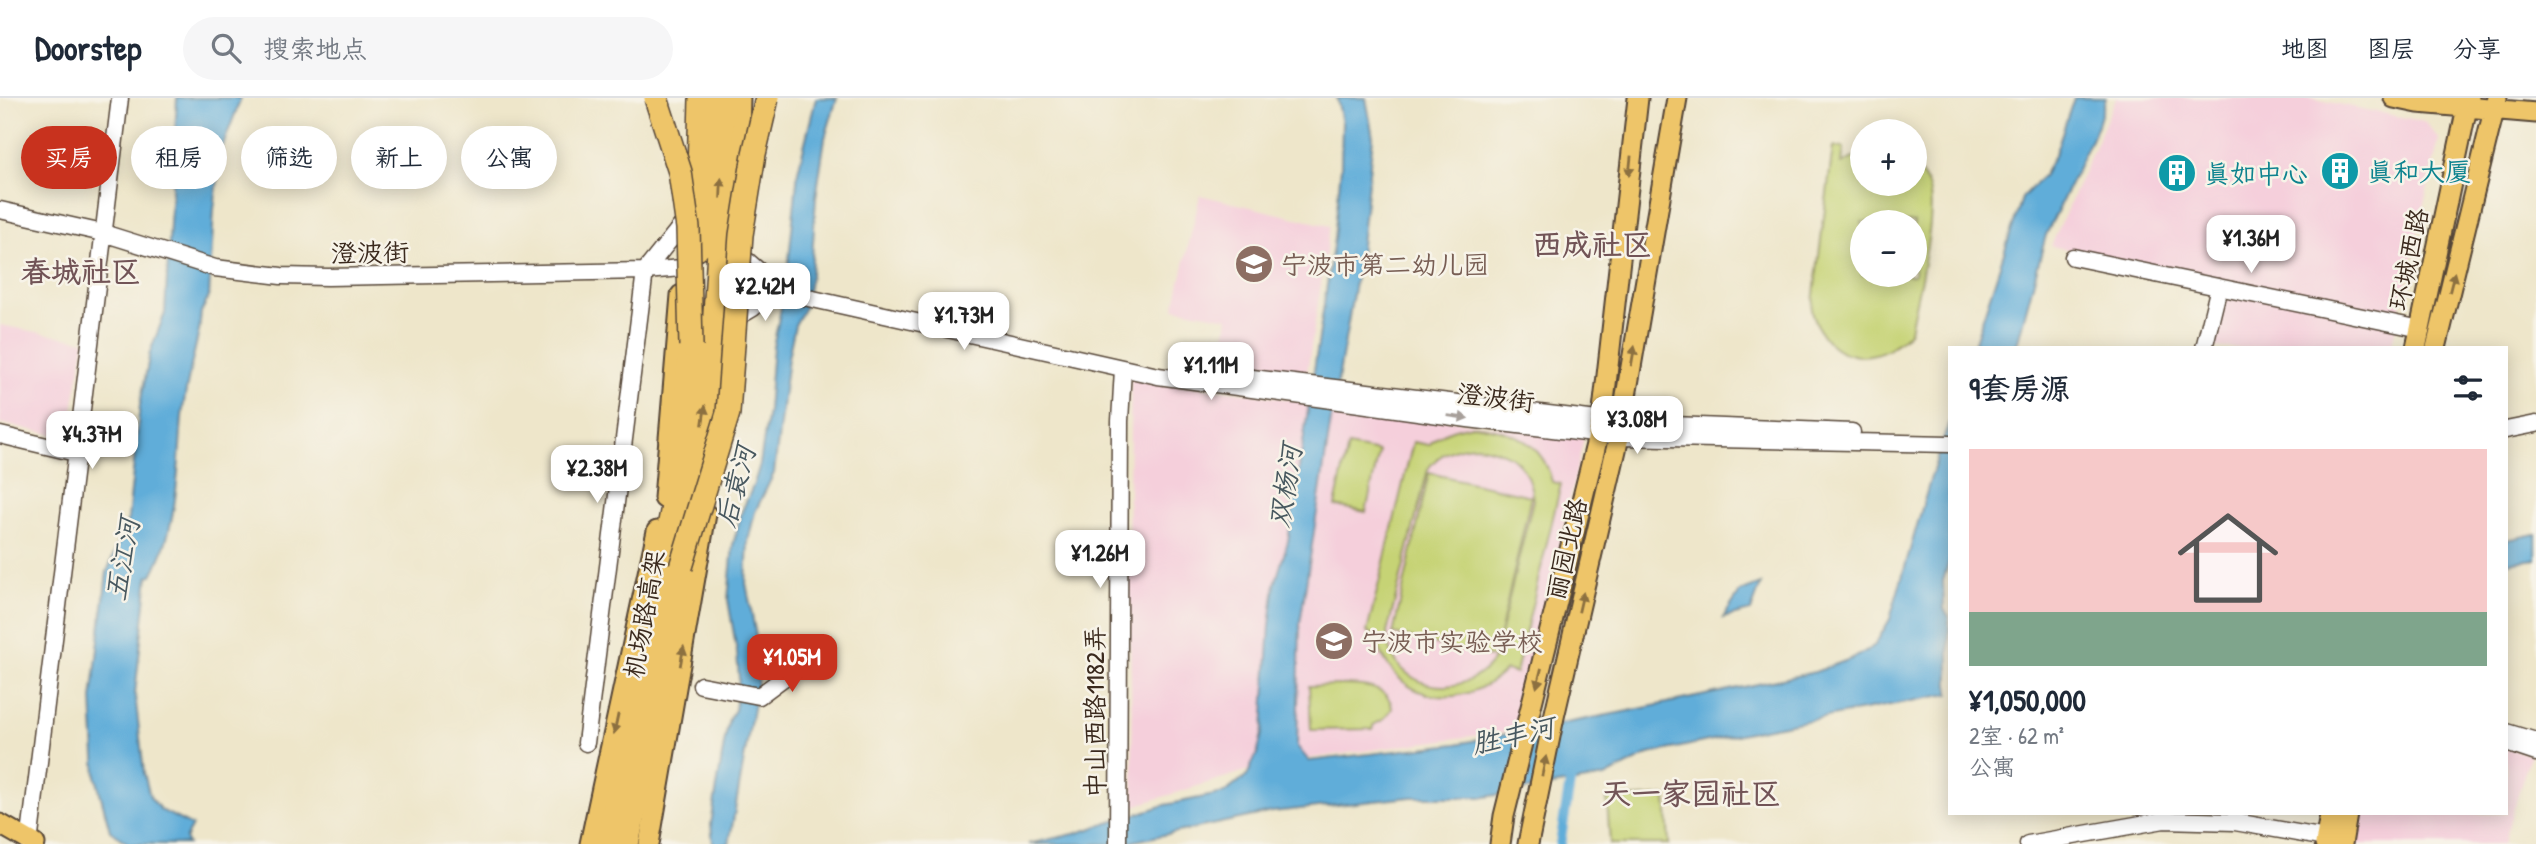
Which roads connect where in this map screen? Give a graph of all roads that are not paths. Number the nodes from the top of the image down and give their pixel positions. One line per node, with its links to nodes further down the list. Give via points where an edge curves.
1 (120, 98): 16 (street)
2 (656, 98): 25 (highway, bridge, via 680,172 688,228)
3 (691, 98): 15 (main road)
4 (701, 98): 25 (highway, 机场路高架, bridge)
5 (723, 98): 36 (highway, 机场路高架, one-way to 5, bridge, via 708,387 719,253)
6 (740, 98): 17 (main road)
7 (767, 98): 36 (highway, bridge, via 741,235 728,413)
8 (1638, 98): 30 (main road, 丽园北路, one-way to 30)
9 (1677, 98): 31 (main road, 丽园北路, one-way to 9)
10 (2394, 98): 11 (main road)
11 (2468, 103): 12 (main road); 24 (main road, 环城西路)
12 (2496, 104): 13 (main road); 27 (main road, one-way to 12)
13 (2536, 113)
14 (0, 210): 16 (street, 澄波街)
15 (685, 221): 19 (main road); 20 (street)
16 (103, 233): 20 (street, 澄波街, via 215,268 281,276); 35 (street)
17 (736, 251): 22 (street, via 759,271); 23 (main road)
18 (2073, 257): 21 (street)
19 (682, 268): 20 (street, 澄波街); 49 (main road, one-way to 49, via 667,486)
20 (645, 271): 41 (street)
21 (2219, 287): 24 (street); 26 (street)
22 (769, 290): 23 (street, via 753,308); 28 (street, 澄波街)
23 (731, 321): 52 (main road, one-way to 23, via 721,422)
24 (2418, 339)
25 (691, 346): 50 (highway, 机场路高架, via 681,465)
26 (2204, 346)
27 (2436, 346)
28 (1123, 369): 30 (street, 澄波街); 53 (street, 中山西路1182弄)
29 (2536, 425): 32 (street)
30 (1601, 427): 31 (street, 澄波街); 54 (main road, 丽园北路, one-way to 54)
31 (1621, 430): 34 (street, 澄波街); 55 (main road, 丽园北路, one-way to 31)
32 (2508, 430)
33 (0, 435): 35 (street)
34 (1943, 440)
35 (76, 453): 47 (street)
36 (681, 567): 51 (highway, 机场路高架)
37 (795, 663): 38 (street, via 786,676 759,696)
38 (701, 685)
39 (2508, 733): 40 (street)
40 (2536, 741)
41 (586, 743)
42 (2508, 744): 43 (street)
43 (2536, 753)
44 (2330, 815): 48 (main road)
45 (2346, 815): 48 (main road)
46 (0, 824): 47 (main road)
47 (25, 841)
48 (2331, 842): 56 (street, via 2235,822 2164,820)
49 (590, 844)
50 (608, 844)
51 (627, 844)
52 (649, 844)
53 (1118, 844)
54 (1500, 844)
55 (1528, 844)
56 (2028, 844)

